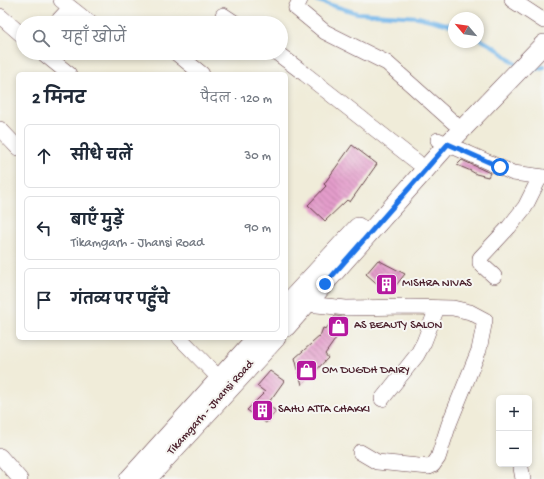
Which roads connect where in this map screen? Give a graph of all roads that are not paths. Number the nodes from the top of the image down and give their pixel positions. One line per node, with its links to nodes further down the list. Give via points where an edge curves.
1 (512, 0): 7 (street)
2 (65, 4): 5 (street); 6 (street)
3 (298, 4): 17 (street, via 325,32 387,63)
4 (0, 16): 9 (street)
5 (59, 16)
6 (81, 16)
7 (544, 21)
8 (544, 29): 10 (street)
9 (16, 30)
10 (535, 49): 16 (street)
11 (52, 60): 14 (street)
12 (185, 60): 15 (street)
13 (286, 60): 21 (street)
14 (67, 72)
15 (200, 72)
16 (506, 77): 17 (street); 19 (street)
17 (453, 122): 19 (street)
18 (0, 129): 20 (street)
19 (443, 142): 21 (street); 22 (street, via 513,173); 24 (street)
20 (16, 146)
21 (417, 162): 24 (street)
22 (542, 177): 23 (street, via 509,227 480,258 480,263)
23 (494, 276)
24 (320, 279): 25 (street); 26 (street)
25 (288, 303)
26 (307, 304): 27 (street, via 346,308); 28 (street)
27 (438, 308): 33 (street, via 417,354); 34 (street, via 470,312 485,320 479,350 438,458 429,467 377,462)
28 (288, 325)
29 (182, 340): 32 (street)
30 (254, 340): 32 (street)
31 (274, 340): 38 (street, Tikamgarh - Jhansi Road)
32 (219, 378): 37 (street)
33 (382, 399)
34 (360, 452)
35 (0, 456): 36 (street)
36 (20, 479)
37 (129, 479)
38 (147, 479)

